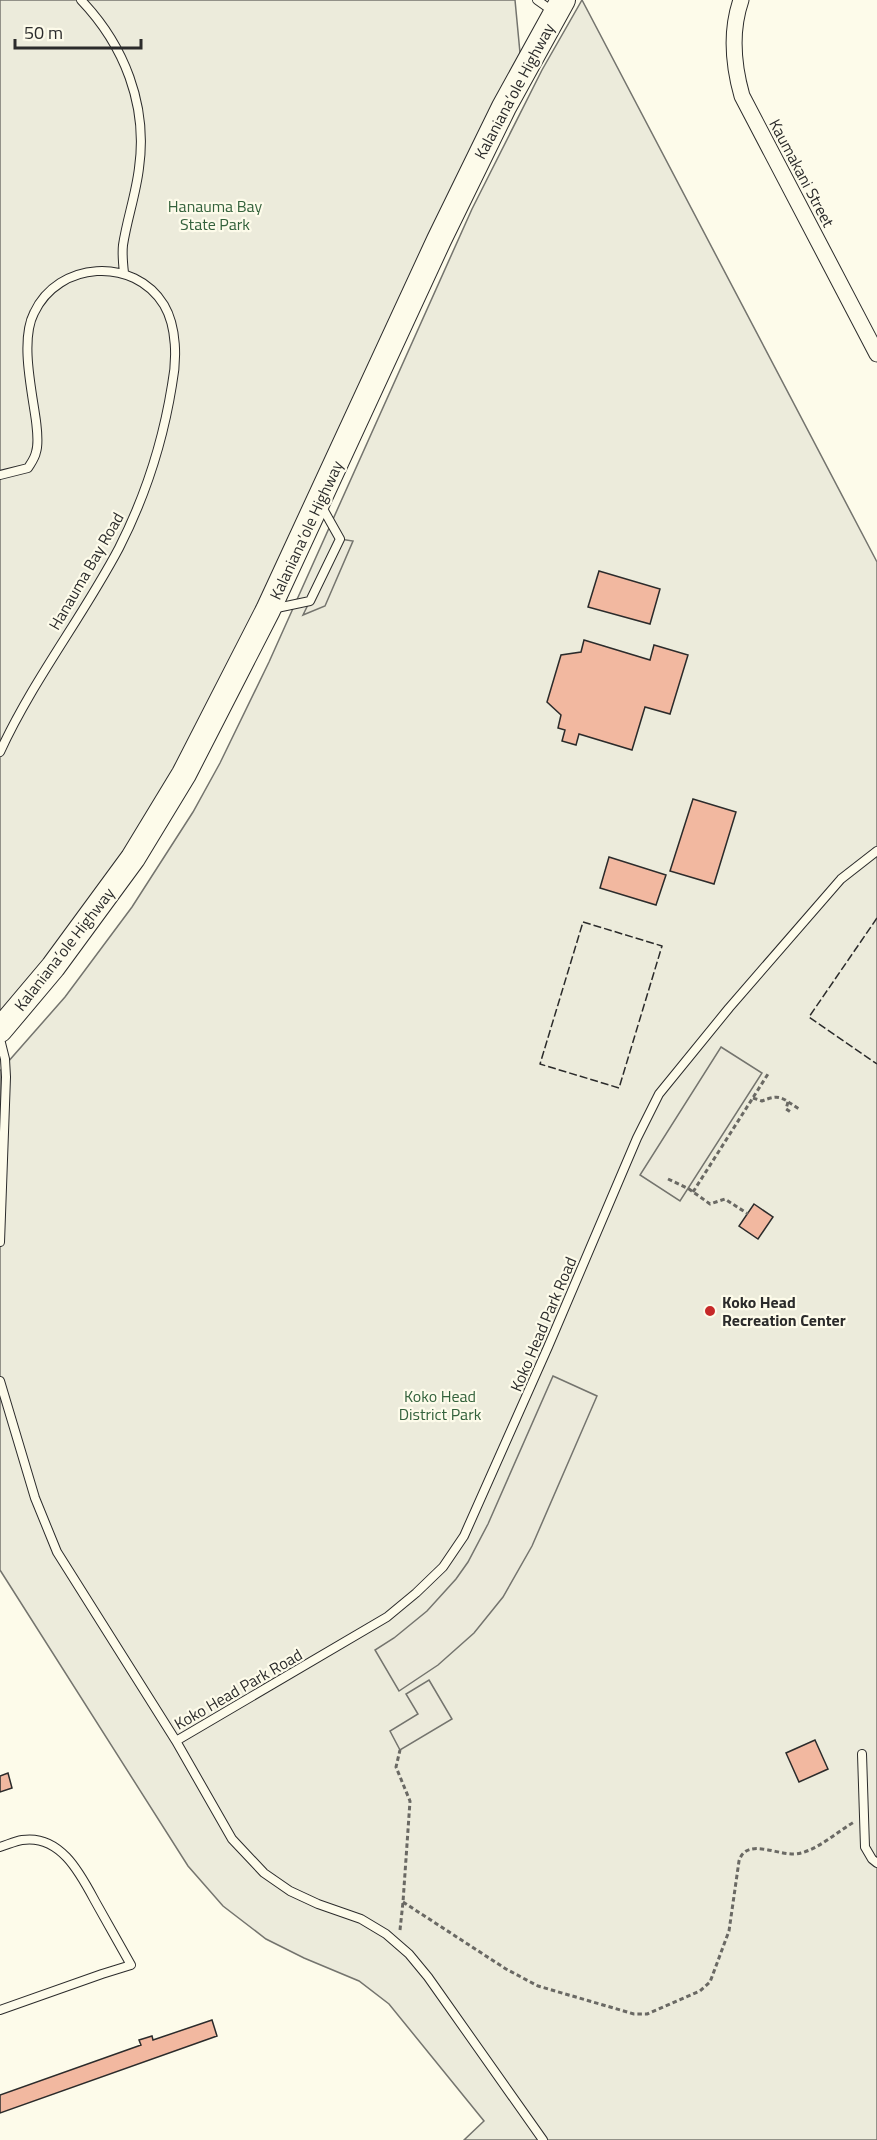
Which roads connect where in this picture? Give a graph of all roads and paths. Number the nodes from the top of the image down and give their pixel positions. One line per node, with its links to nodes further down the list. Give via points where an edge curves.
1 (81, 0): 4 (lane, via 120,54 139,117 140,167 123,247)
2 (741, 0): 5 (street, Kaumakani Street, via 733,52 742,96)
3 (552, 4): 7 (main road, Kalaniana’ole Highway)
4 (124, 273): 6 (lane, Hanauma Bay Road, via 100,270 73,275 34,312 29,328 29,359 37,452 28,468); 9 (lane, Hanauma Bay Road, via 154,291 172,327 176,358 162,431 151,471 119,548 39,678)
5 (877, 354)
6 (0, 475)
7 (319, 502): 8 (main road, Kalaniana’ole Highway); 8 (lane, via 340,539 310,601)
8 (268, 610): 11 (main road, Kalaniana’ole Highway, via 184,774 133,858 53,967)
9 (0, 752)
10 (877, 851): 23 (lane, Koko Head Park Road, via 841,879 659,1094 464,1536 443,1567 387,1617)
11 (0, 1030)
12 (0, 1039): 21 (lane, via 6,1077)
13 (768, 1074): 14 (path)
14 (753, 1098): 15 (path, via 759,1102 776,1096); 19 (path)
15 (788, 1102): 16 (path); 17 (path, via 786,1109)
16 (799, 1109)
17 (792, 1113)
18 (668, 1179): 19 (path)
19 (693, 1192): 20 (path, via 710,1204 725,1199)
20 (748, 1214)
21 (0, 1242)
22 (0, 1381): 23 (lane, Koko Head Park Road, via 35,1498 57,1552)
23 (176, 1741): 30 (lane, Koko Head Park Road, via 232,1839 259,1868 290,1891 361,1919)
24 (400, 1750): 29 (path, via 396,1767 410,1801)
25 (862, 1754): 26 (lane)
26 (863, 1816): 28 (lane, via 865,1847); 29 (path, via 801,1853 784,1855 754,1848 743,1852 738,1861 729,1931 710,1982 700,1991 646,2014 538,1986)
27 (0, 1847): 31 (lane, via 24,1839 49,1844 62,1852 77,1869 131,1965)
28 (877, 1863)
29 (404, 1902): 30 (path)
30 (398, 1944): 32 (lane, Koko Head Park Road, via 428,1977)
31 (0, 2010)
32 (543, 2140)

